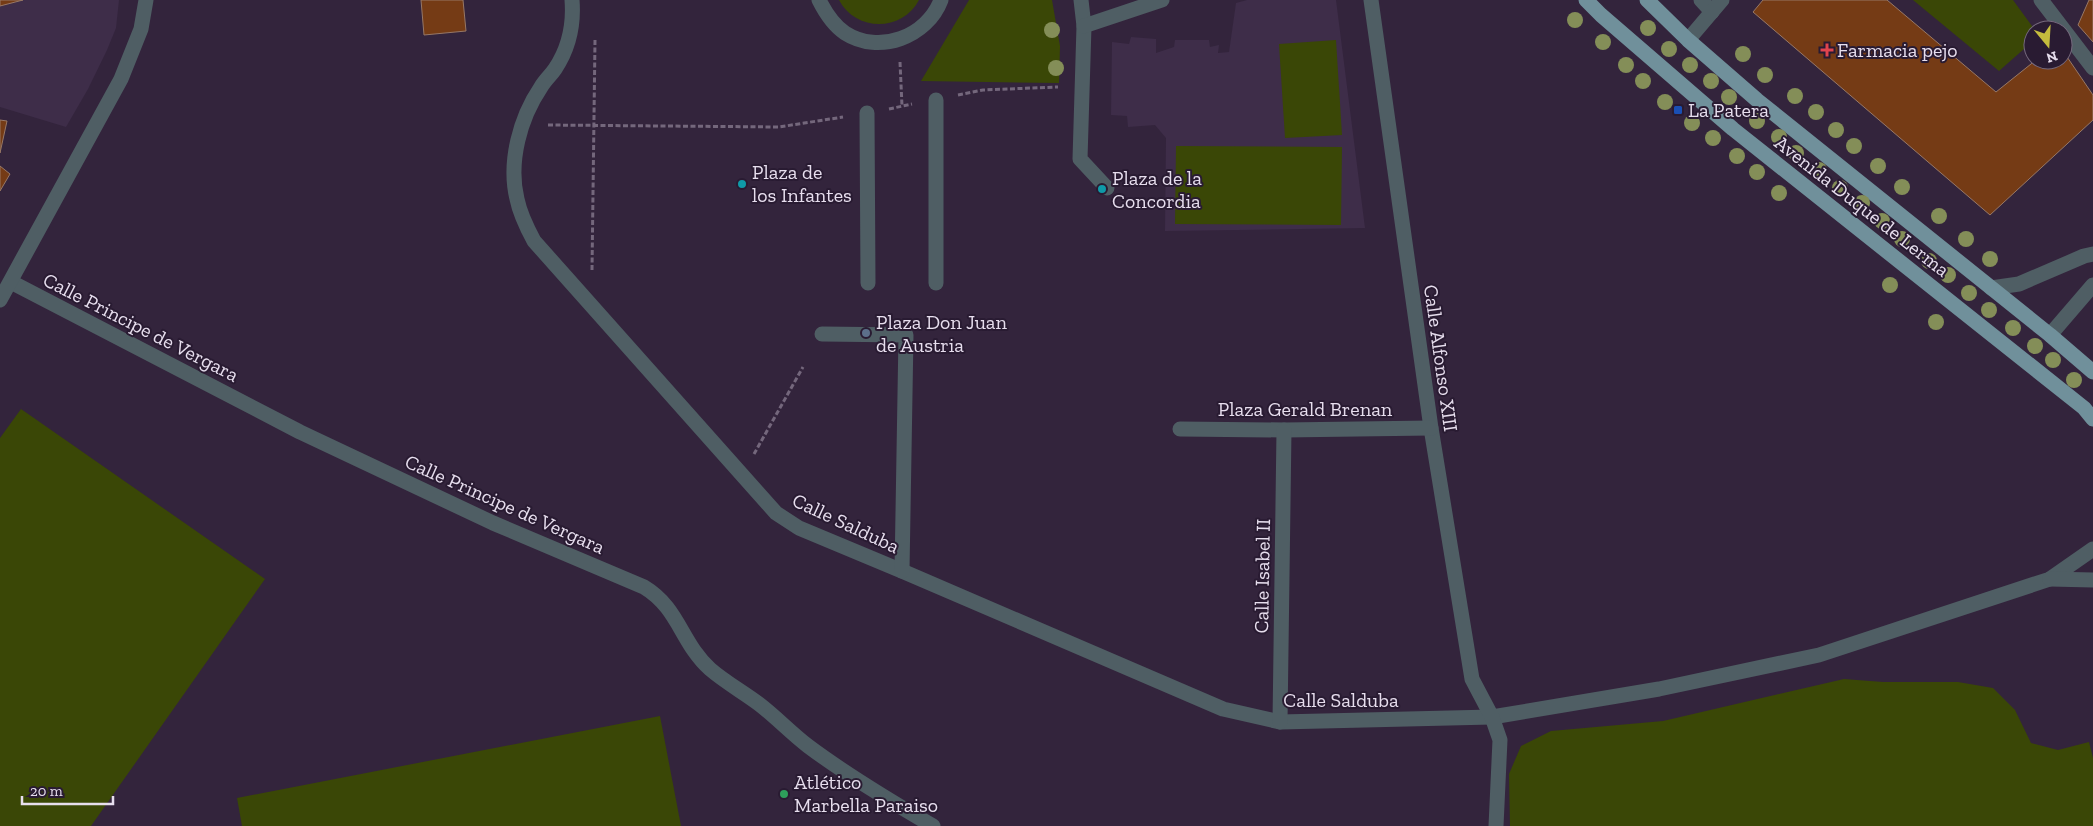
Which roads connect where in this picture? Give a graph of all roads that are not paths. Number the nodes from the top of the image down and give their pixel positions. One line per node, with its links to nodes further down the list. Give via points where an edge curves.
1 (146, 0): 21 (street, via 142,29 121,79)
2 (572, 0): 35 (street, Calle Salduba, via 569,42 556,68 530,105 516,149 513,177 517,200 534,241 776,513 799,528)
3 (820, 0): 4 (street, via 830,19 845,33 865,41 886,42 906,38 924,26)
4 (941, 0)
5 (1081, 0): 14 (street)
6 (1162, 0): 14 (street)
7 (1371, 0): 31 (street, Calle Alfonso XIII)
8 (1586, 0): 30 (main road, Avenida Duque de Lerma, via 1733,129 2084,408)
9 (1647, 0): 15 (main road, Avenida Duque de Lerma)
10 (1701, 0): 13 (street)
11 (1722, 0): 13 (street)
12 (2041, 0): 16 (street)
13 (1712, 12): 15 (street)
14 (1084, 26): 19 (street, via 1080,159)
15 (1688, 40): 25 (main road, Avenida Duque de Lerma, via 1757,100)
16 (2093, 68)
17 (936, 100): 23 (street)
18 (867, 113): 22 (street)
19 (1107, 188)
20 (2093, 254): 25 (street, via 2019,284)
21 (11, 282): 26 (street); 40 (street, Calle Principe de Vergara, via 300,432 493,523 644,587 668,607 690,645 710,669 760,705 807,746 867,788)
22 (868, 283)
23 (936, 283)
24 (2093, 285): 28 (street)
25 (1991, 288): 28 (main road, Avenida Duque de Lerma)
26 (0, 300)
27 (822, 334): 35 (street, via 906,335)
28 (2050, 335): 29 (main road, Avenida Duque de Lerma)
29 (2093, 372)
30 (2093, 419)
31 (1431, 428): 33 (street, Plaza Gerald Brenan); 38 (street, Calle Alfonso XIII, via 1472,679)
32 (1180, 429): 33 (street, Plaza Gerald Brenan)
33 (1284, 430): 39 (street, Calle Isabel II)
34 (2093, 549): 36 (street)
35 (902, 571): 39 (street, Calle Salduba, via 1224,709)
36 (2050, 579): 37 (street); 38 (street, Calle Salduba, via 1819,655 1659,689)
37 (2093, 580)
38 (1492, 717): 39 (street, Calle Salduba); 41 (street, via 1500,740)
39 (1280, 722)
40 (933, 826)
41 (1496, 826)

